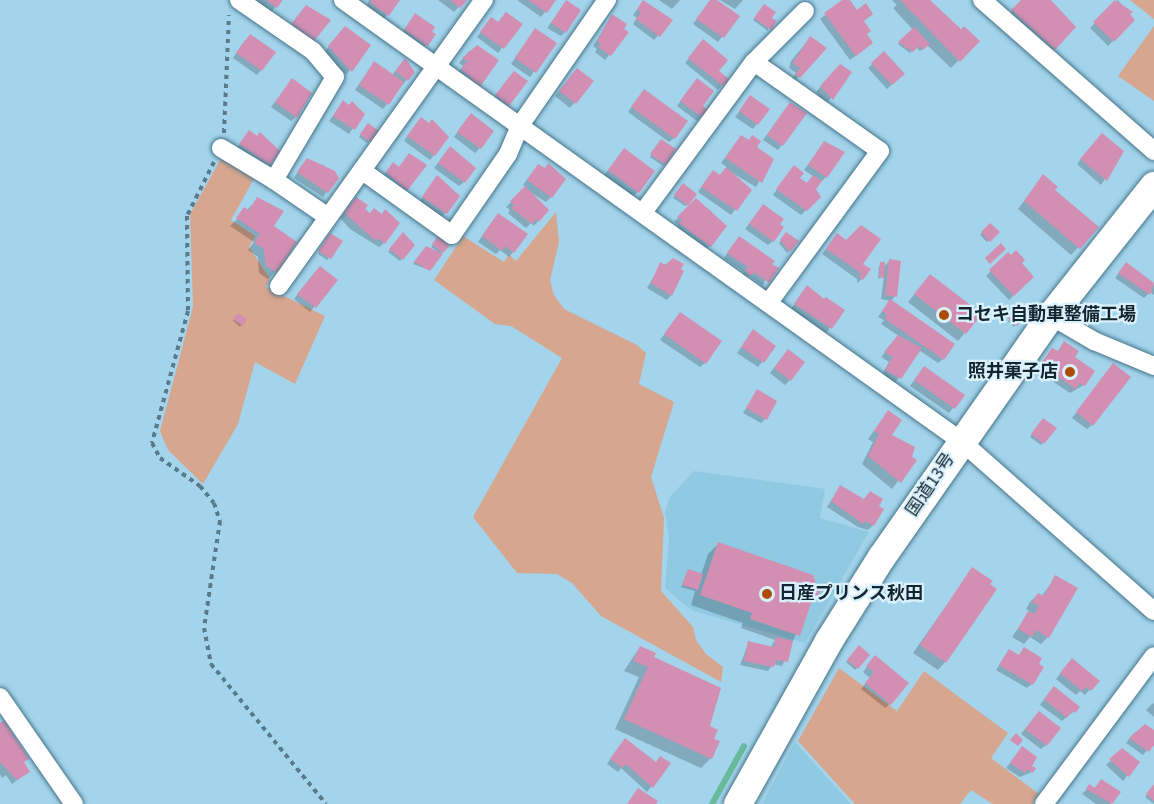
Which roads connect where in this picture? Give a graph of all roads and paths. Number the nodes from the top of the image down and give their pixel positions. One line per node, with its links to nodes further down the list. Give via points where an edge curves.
1 (343, 0): 8 (street)
2 (484, 0): 8 (street)
3 (607, 0): 9 (street)
4 (982, 0): 11 (street)
5 (234, 6): 10 (path); 13 (street, via 313,51 335,77)
6 (805, 11): 7 (street)
7 (754, 62): 15 (street); 18 (street, via 880,151)
8 (438, 65): 9 (street); 12 (street)
9 (521, 124): 12 (street, via 508,154 452,235); 15 (street)
10 (221, 148): 13 (street); 26 (path, via 189,205 188,311 152,443 160,458 200,486 214,503 220,521 204,628 211,664)
11 (1154, 151)
12 (364, 172): 16 (street)
13 (274, 180): 16 (street)
14 (1154, 186): 19 (highway, 国道13号)
15 (644, 211): 18 (street)
16 (328, 217): 17 (street)
17 (279, 286)
18 (770, 301): 21 (street)
19 (1051, 316): 20 (street); 21 (highway, 国道13号)
20 (1154, 366)
21 (961, 441): 22 (street); 27 (highway, 国道13号, via 829,641)
22 (1154, 611)
23 (1154, 656): 28 (street)
24 (0, 698): 25 (street)
25 (74, 804)
26 (326, 804)
27 (738, 804)
28 (1044, 804)

